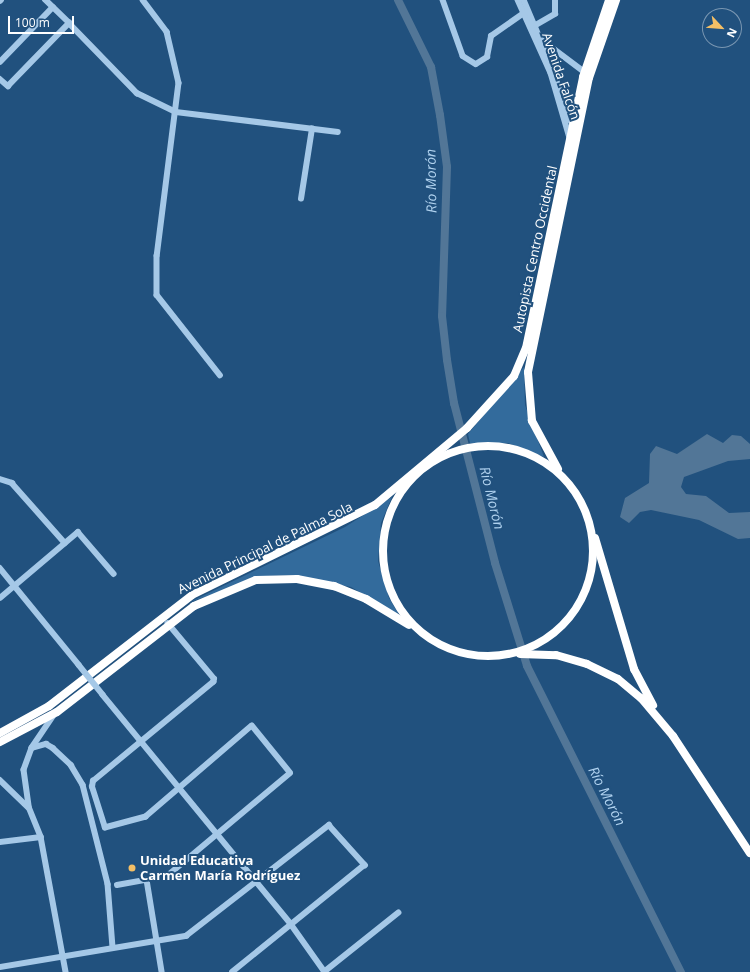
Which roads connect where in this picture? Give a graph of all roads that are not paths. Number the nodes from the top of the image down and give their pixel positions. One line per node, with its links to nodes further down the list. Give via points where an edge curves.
1 (45, 0): 9 (street)
2 (143, 0): 17 (street, via 167,32 174,52 180,83)
3 (443, 0): 10 (street, via 463,56 476,64 488,57 491,36)
4 (518, 0): 10 (street, Avenida Falcón)
5 (524, 0): 12 (street, Avenida Falcón)
6 (556, 0): 12 (street, via 556,14)
7 (616, 0): 15 (highway, Autopista Centro Occidental)
8 (607, 1): 15 (highway, Autopista Centro Occidental)
9 (53, 7): 11 (street); 14 (street)
10 (524, 13): 21 (street, Avenida Falcón, via 550,73)
11 (68, 23): 16 (street, via 8,86); 17 (street, via 137,93)
12 (536, 25): 13 (street, Avenida Falcón)
13 (542, 40): 15 (street); 18 (street, Avenida Falcón)
14 (0, 62)
15 (587, 73): 18 (highway, Autopista Centro Occidental)
16 (0, 79)
17 (176, 112): 19 (street); 23 (street, via 155,285 157,295)
18 (575, 125): 21 (highway, Autopista Centro Occidental); 26 (highway, Autopista Centro Occidental, via 527,385 535,430)
19 (312, 129): 20 (street); 22 (street)
20 (338, 132)
21 (570, 140): 24 (highway, Autopista Centro Occidental, via 524,358 514,376 479,416)
22 (301, 199)
23 (220, 374)
24 (423, 468): 26 (highway, via 455,451 470,447 494,446 523,452 549,465); 34 (highway, via 405,486 392,508 384,533 383,558 388,583 398,606); 38 (highway, Avenida Principal de Palma Sola, via 349,521 192,596 49,706)
25 (0, 479): 28 (street, via 12,483)
26 (568, 482): 27 (highway, Autopista Centro Occidental)
27 (588, 519): 35 (highway, via 593,552 584,594 559,628); 37 (highway, via 634,669)
28 (65, 543): 30 (street, via 78,532); 31 (street)
29 (0, 568): 31 (street)
30 (114, 574)
31 (15, 586): 32 (street); 39 (street, bridge)
32 (0, 598)
33 (168, 624): 34 (highway, Avenida Principal de Palma Sola, via 194,606 234,588 256,580 288,579 323,583 352,592); 36 (highway, Avenida Principal de Palma Sola); 39 (street, via 214,679)
34 (426, 637): 35 (highway, Avenida Principal de Palma Sola, via 465,654 507,655)
35 (528, 651): 37 (highway, via 563,656 603,671 641,698)
36 (57, 712): 40 (highway, Avenida Principal de Palma Sola); 41 (street)
37 (665, 726): 48 (highway)
38 (0, 733)
39 (140, 740): 43 (street); 43 (street, via 94,781 92,787 105,828 146,817)
40 (0, 742)
41 (32, 748): 44 (street, via 24,770); 55 (street, via 46,744 54,748 71,764 83,785 108,884)
42 (0, 780): 44 (street)
43 (178, 788): 45 (street); 45 (street, via 252,726 289,777)
44 (29, 807): 46 (street)
45 (217, 835): 49 (street, via 168,876); 50 (street)
46 (41, 836): 47 (street); 56 (street)
47 (0, 842)
48 (750, 853)
49 (147, 880): 51 (street); 54 (street)
50 (257, 883): 53 (street); 53 (street, via 329,825 365,865); 54 (street, via 202,928 186,936)
51 (117, 885)
52 (398, 913): 61 (street)
53 (290, 924): 60 (street); 61 (street)
54 (156, 940): 55 (street); 59 (street)
55 (113, 948): 56 (street)
56 (63, 955): 57 (street); 58 (street)
57 (0, 967)
58 (66, 972)
59 (162, 972)
60 (233, 972)
61 (325, 972)

